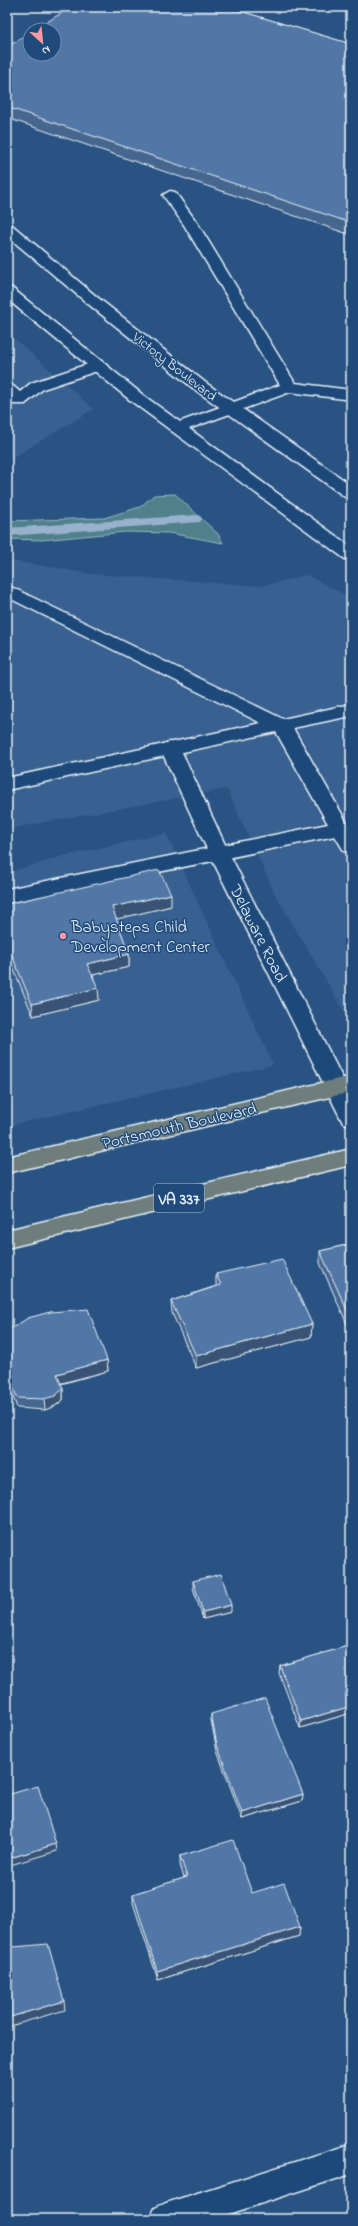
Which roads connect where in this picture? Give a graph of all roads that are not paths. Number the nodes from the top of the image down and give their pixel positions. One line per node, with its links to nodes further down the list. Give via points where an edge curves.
1 (170, 196): 5 (main road, via 191,224)
2 (7, 228): 8 (main road, Victory Boulevard, via 92,300)
3 (7, 291): 4 (main road)
4 (97, 366): 6 (main road, via 37,386 19,401); 9 (main road)
5 (289, 387): 7 (main road); 8 (main road)
6 (7, 389)
7 (351, 395)
8 (230, 408): 9 (main road); 10 (main road, Victory Boulevard)
9 (177, 428): 11 (main road)
10 (351, 493)
11 (351, 555)
12 (7, 590): 14 (main road)
13 (351, 710): 14 (main road)
14 (282, 726): 15 (main road); 17 (main road)
15 (170, 748): 16 (main road); 19 (main road, Delaware Road)
16 (7, 784)
17 (340, 828): 18 (main road); 19 (main road)
18 (351, 846)
19 (218, 851): 20 (main road); 21 (main road, Delaware Road)
20 (7, 896)
21 (344, 1086): 22 (main road, Delaware Road); 24 (main road, Portsmouth Boulevard)
22 (351, 1117)
23 (351, 1157): 25 (main road, VA 337)
24 (7, 1165)
25 (7, 1239)
26 (351, 2159): 27 (main road)
27 (166, 2219)

